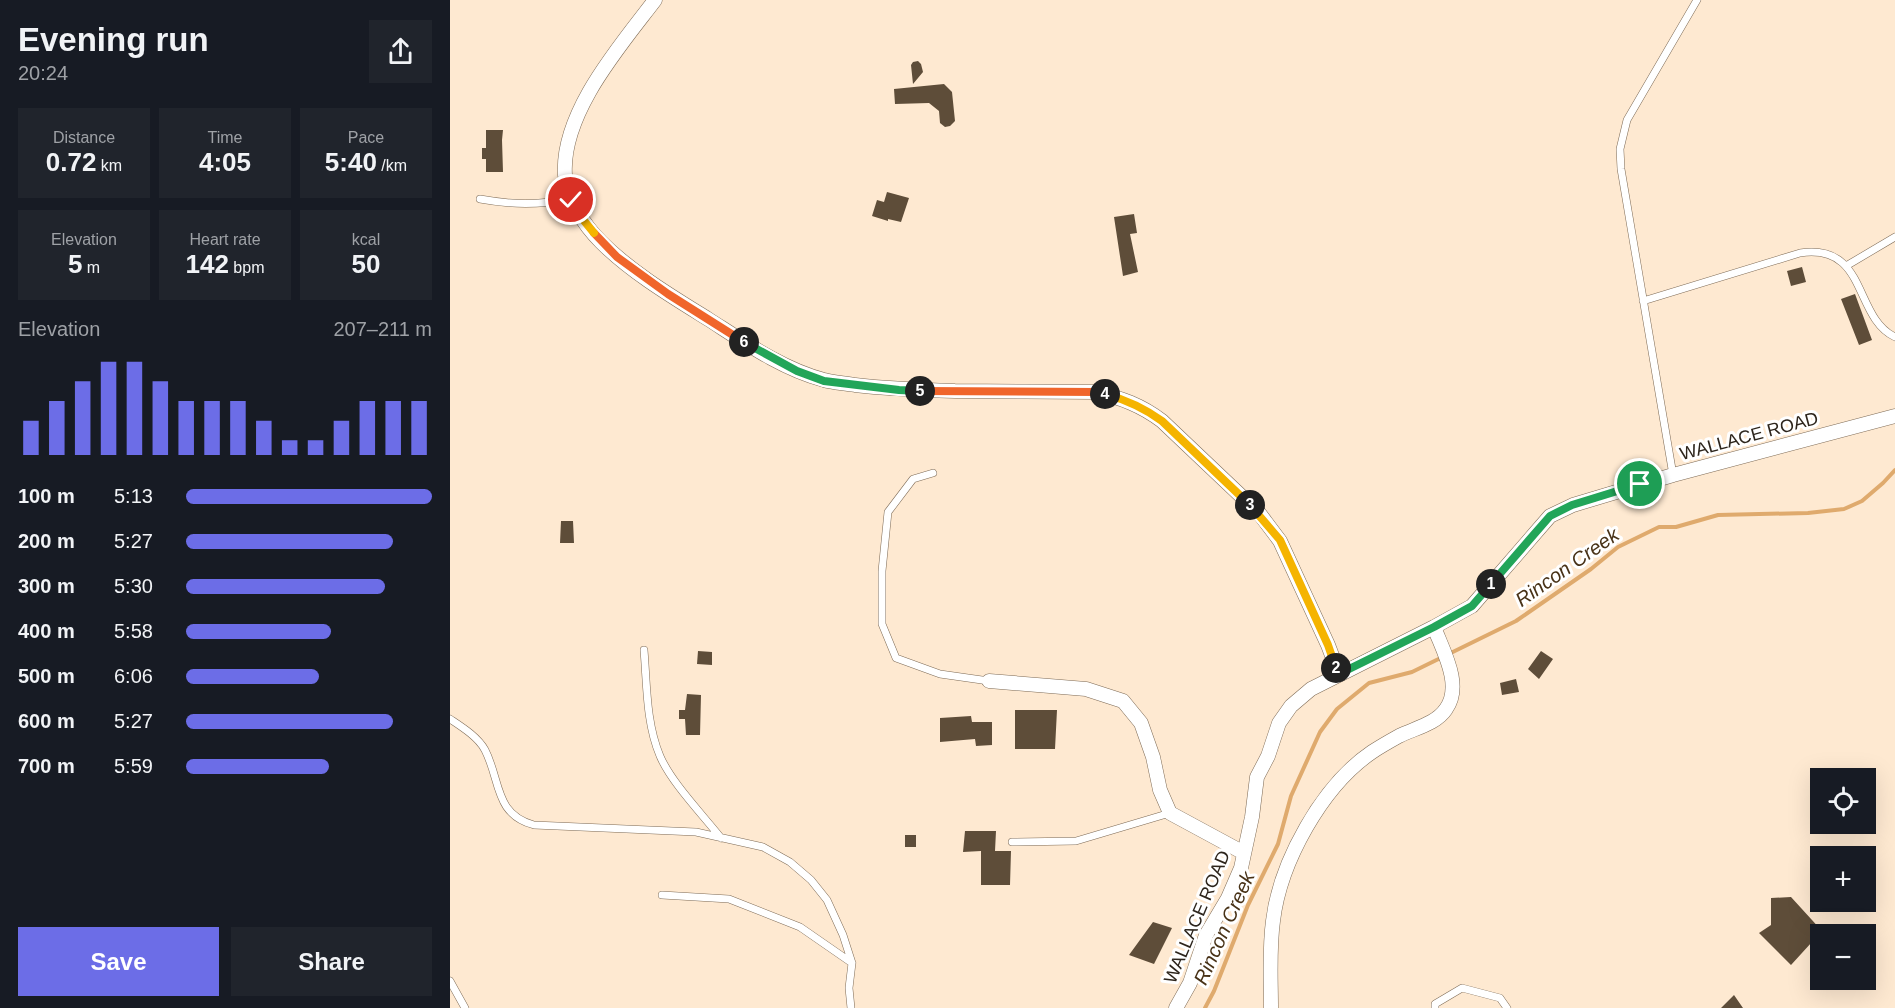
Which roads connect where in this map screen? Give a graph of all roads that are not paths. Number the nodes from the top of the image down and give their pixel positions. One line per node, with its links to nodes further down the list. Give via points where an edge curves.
1 (655, 0): 4 (street, via 597,79 576,118 565,174)
2 (1697, 0): 7 (lane, via 1622,135 1621,168)
3 (480, 199): 4 (lane, via 531,205)
4 (571, 200): 14 (street, via 599,241 617,257 754,348 824,381 899,390 1096,392 1148,410 1259,513 1280,540)
5 (1895, 237): 6 (lane)
6 (1846, 266): 7 (lane, via 1826,254 1800,253); 8 (lane, via 1874,318)
7 (1643, 301): 11 (lane)
8 (1895, 337)
9 (1895, 416): 11 (street, WALLACE ROAD)
10 (933, 473): 15 (lane, via 913,479 888,512 882,624 896,658 940,674)
11 (1673, 475): 12 (street, WALLACE ROAD, via 1572,505 1550,516 1472,606)
12 (1434, 627): 14 (street, WALLACE ROAD); 27 (street, via 1454,681 1452,696 1434,721 1372,752 1350,770 1324,802 1296,848 1273,920)
13 (644, 650): 18 (lane, via 649,722 660,757)
14 (1339, 674): 20 (street, WALLACE ROAD, via 1311,689 1279,723 1257,777)
15 (989, 681): 17 (street, via 1086,689 1123,701 1141,723)
16 (450, 719): 18 (lane, via 484,748 506,808 521,821 534,825 696,832)
17 (1170, 813): 19 (lane, via 1076,841); 20 (street)
18 (721, 838): 22 (lane, via 763,847 790,861 811,880 827,900)
19 (1012, 842)
20 (1244, 853): 26 (street, WALLACE ROAD, via 1228,898 1206,935 1190,983)
21 (662, 895): 22 (lane, via 729,899 800,927)
22 (852, 963): 25 (lane)
23 (450, 981): 24 (lane)
24 (465, 1008)
25 (851, 1008)
26 (1176, 1008)
27 (1271, 1008)
28 (1435, 1008): 29 (lane, via 1435,1004 1462,988 1500,998)
29 (1507, 1008)

